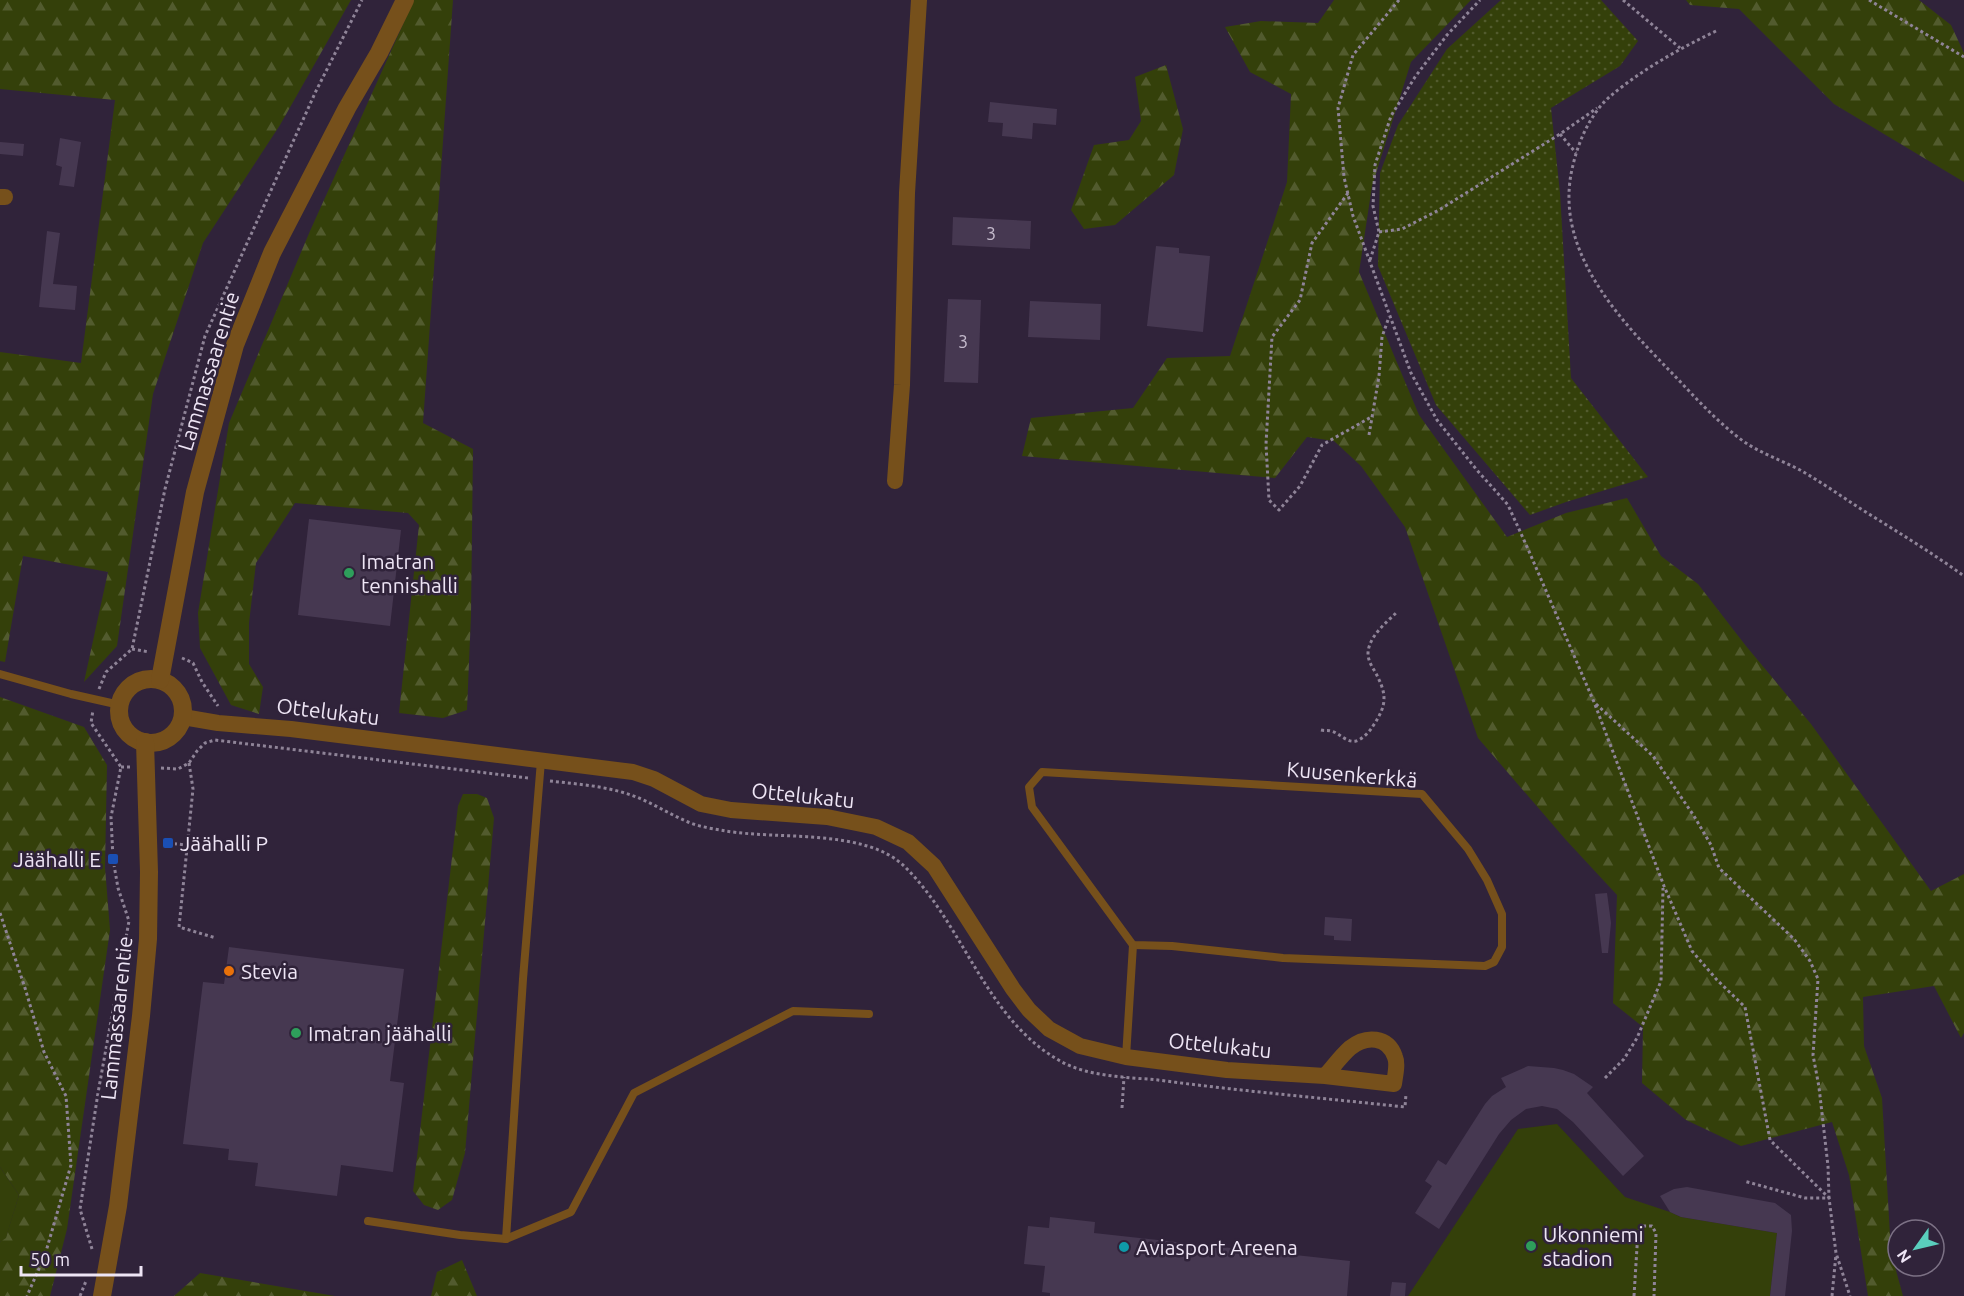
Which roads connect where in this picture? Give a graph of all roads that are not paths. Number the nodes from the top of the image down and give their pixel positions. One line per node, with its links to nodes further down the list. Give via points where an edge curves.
1 (405, 0): 5 (street, Lammassaarentie, via 272,253 235,345 195,492)
2 (920, 0): 3 (street)
3 (895, 481)
4 (0, 674): 6 (lane)
5 (160, 680): 6 (street, via 135,684); 7 (street, via 179,695)
6 (120, 705): 8 (street, via 125,729)
7 (183, 717): 8 (street, via 169,738); 9 (street, Ottelukatu)
8 (145, 742): 16 (street, Lammassaarentie, via 148,939 118,1206)
9 (541, 761): 12 (street, Ottelukatu, via 633,772 701,804 826,817 876,827 908,842 934,866 1029,1010 1049,1029 1080,1046); 15 (lane)
10 (1133, 945): 10 (lane, Kuusenkerkkä, via 1032,807 1029,787 1042,772 1422,794 1468,849 1503,914 1502,946 1494,962 1485,966 1283,958); 12 (lane)
11 (869, 1014): 15 (lane, via 793,1011 634,1093 571,1212)
12 (1126, 1057): 13 (street, Ottelukatu, via 1227,1070)
13 (1325, 1076)
14 (368, 1221): 15 (lane)
15 (506, 1239)
16 (102, 1296)

